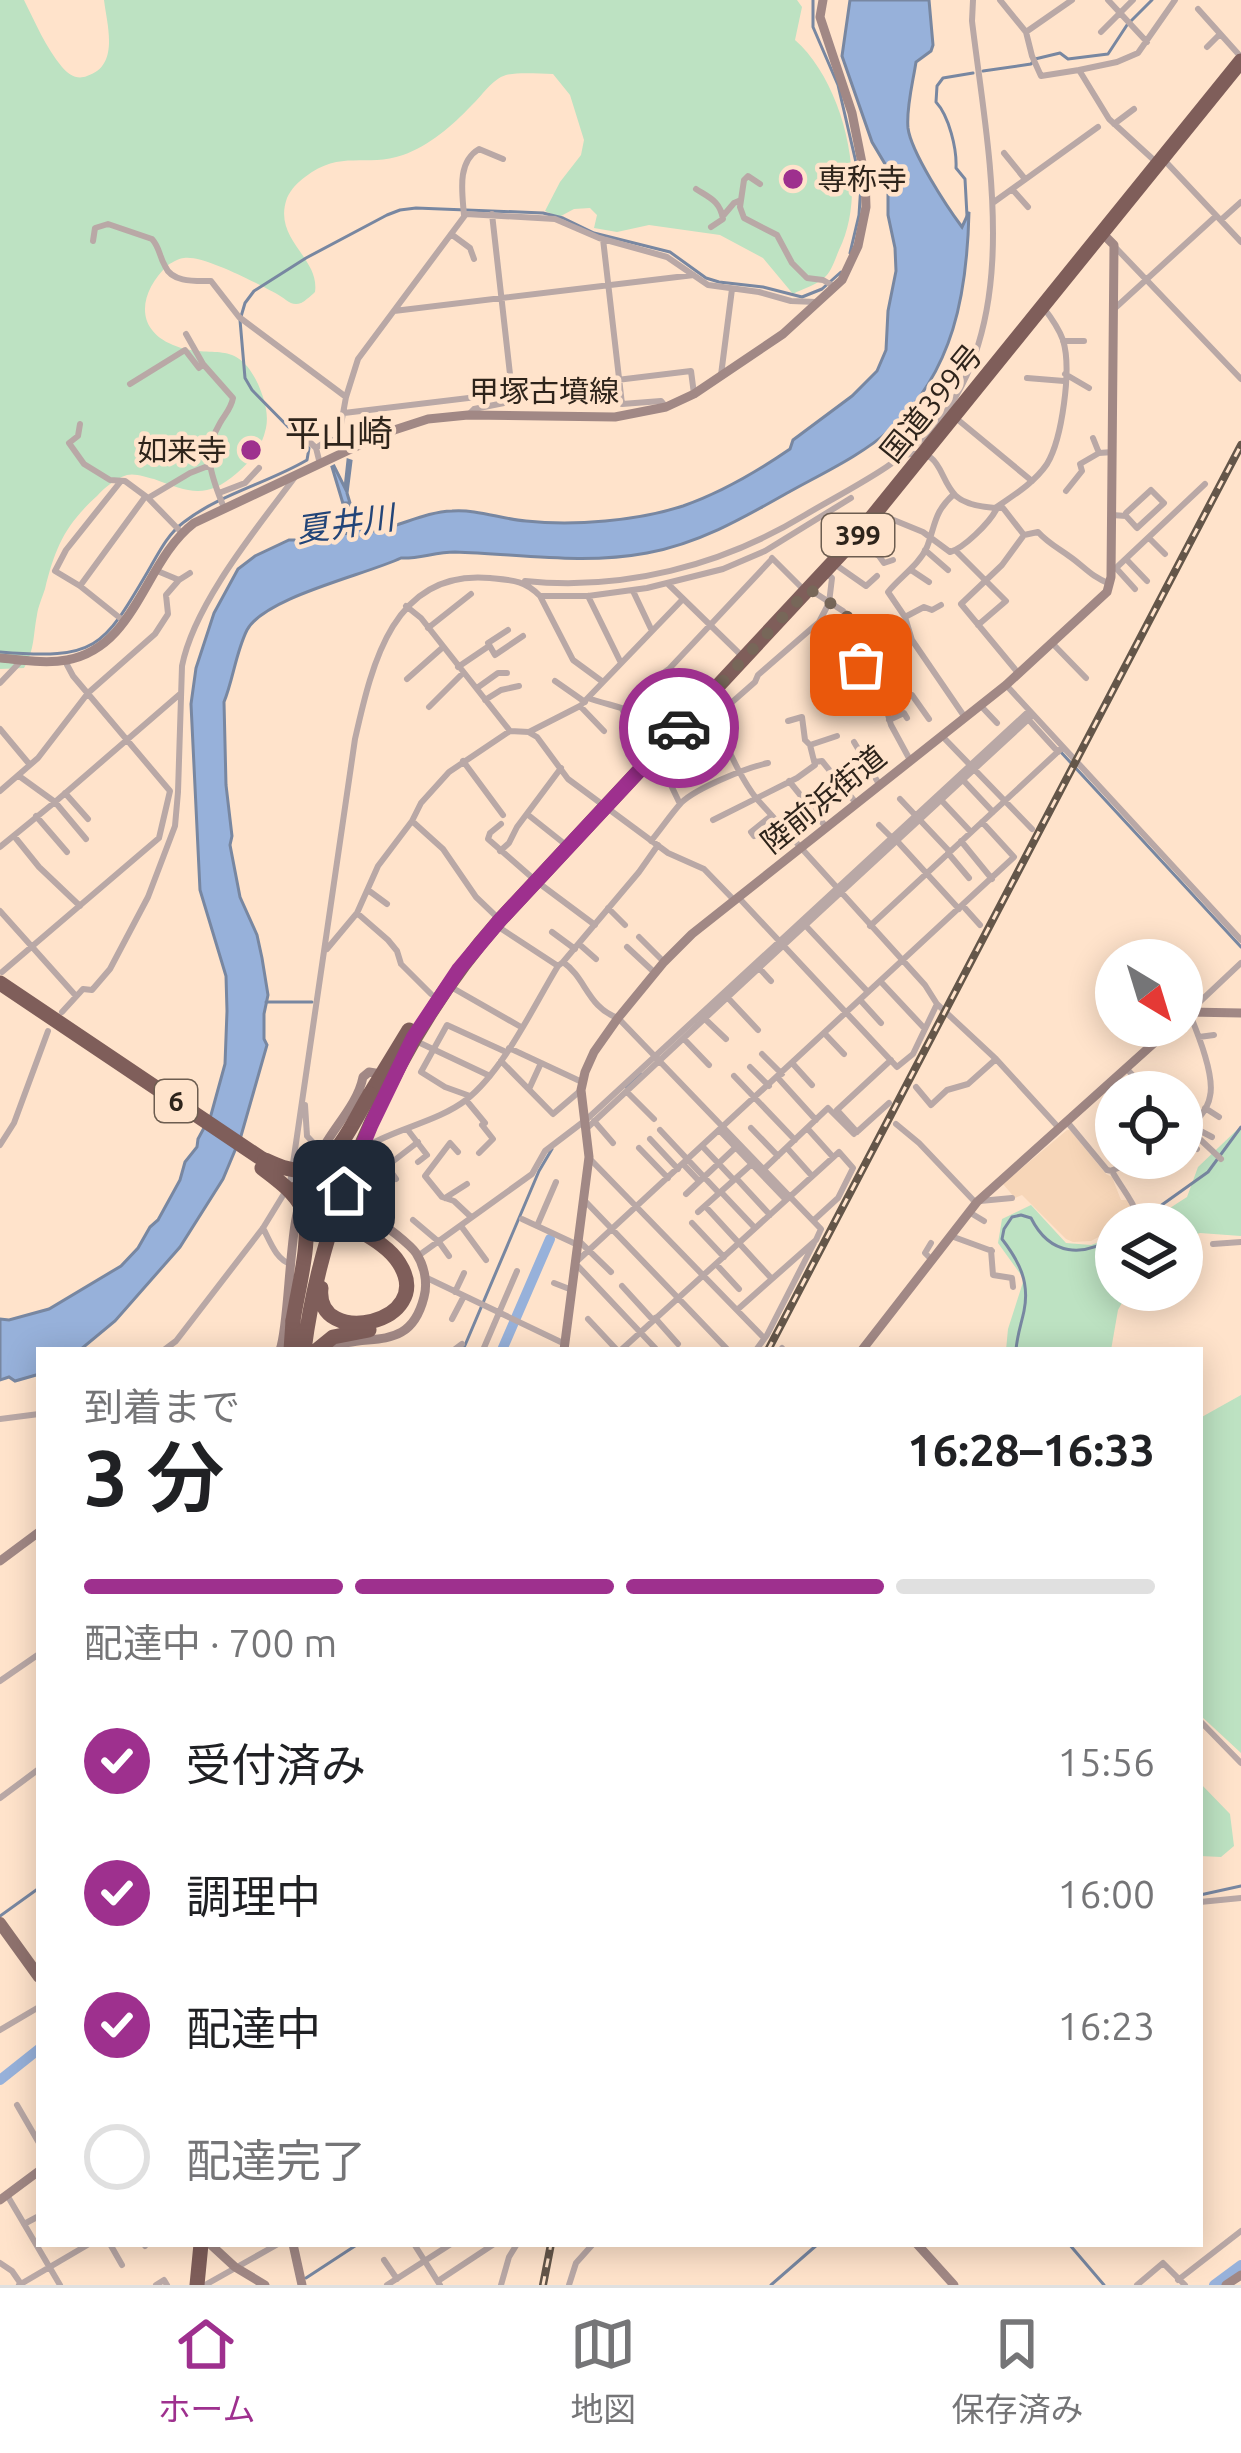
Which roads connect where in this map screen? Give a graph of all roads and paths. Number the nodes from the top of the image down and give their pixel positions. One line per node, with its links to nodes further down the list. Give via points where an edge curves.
1 (823, 0): 47 (street, 甲塚古墳線, via 820,17 845,89 866,207 849,268)
2 (973, 0): 28 (street)
3 (1000, 0): 10 (street)
4 (1072, 0): 10 (street)
5 (1108, 0): 9 (street)
6 (1133, 0): 9 (street)
7 (1175, 0): 13 (street)
8 (1198, 9): 12 (street)
9 (1120, 13): 11 (street); 13 (street)
10 (1027, 32): 16 (street, via 1042,76)
11 (1101, 32)
12 (1220, 35): 14 (street); 15 (street)
13 (1147, 42): 16 (street, via 1129,58)
14 (1207, 47)
15 (1241, 59): 22 (highway, 国道399号 / 399)
16 (1079, 70): 18 (street)
17 (1134, 109): 18 (street)
18 (1114, 124): 22 (street)
19 (1097, 127): 23 (street)
20 (1004, 153): 23 (street)
21 (502, 159): 31 (street, via 472,152 462,169)
22 (1161, 162): 34 (street); 38 (highway, 国道399号 / 399)
23 (1025, 179): 26 (street)
24 (760, 184): 27 (street, via 745,177)
25 (696, 189): 33 (street)
26 (1012, 189): 28 (street); 30 (street)
27 (741, 200): 33 (street); 44 (street, via 744,218 777,236)
28 (994, 202): 81 (street, via 993,263 974,351 944,413)
29 (1241, 202): 34 (street)
30 (1028, 207)
31 (464, 212): 32 (street); 36 (street)
32 (492, 214): 37 (street, via 548,218); 48 (street)
33 (723, 216): 35 (street)
34 (1218, 218): 40 (street); 43 (street)
35 (711, 227)
36 (451, 234): 41 (street); 50 (street)
37 (604, 239): 42 (street, via 667,257); 45 (street)
38 (1108, 240): 43 (street); 49 (highway, 国道399号 / 399); 51 (street)
39 (93, 241): 65 (street, via 95,228 108,224 152,238 170,274 211,280 240,318)
40 (1241, 242)
41 (474, 259)
42 (694, 275): 45 (street); 46 (street)
43 (1148, 279): 51 (street); 59 (street)
44 (811, 281): 47 (street); 47 (street, via 823,280)
45 (609, 285): 48 (street); 60 (street)
46 (732, 289): 47 (street, via 791,301); 56 (street)
47 (828, 292): 56 (street, 甲塚古墳線)
48 (502, 298): 50 (street); 63 (street)
49 (1043, 306): 53 (street); 69 (highway, 国道399号 / 399)
50 (393, 310): 65 (street, via 358,359)
51 (1113, 310): 77 (street)
52 (186, 334): 55 (street)
53 (1063, 341): 54 (street); 58 (street)
54 (1084, 341)
55 (203, 364): 61 (street, via 184,350); 83 (street, via 234,402)
56 (722, 377): 64 (street, 甲塚古墳線)
57 (1028, 378): 58 (street)
58 (1065, 378): 62 (street); 87 (street, via 1055,447)
59 (1241, 379)
60 (619, 380): 63 (street); 64 (street, via 691,370); 66 (street, via 622,404)
61 (130, 384)
62 (1089, 388)
63 (512, 392): 67 (street); 68 (street, via 504,403)
64 (694, 394): 66 (street, 甲塚古墳線)
65 (346, 397): 67 (street)
66 (666, 407): 68 (street, 甲塚古墳線, via 615,418)
67 (344, 413): 75 (street)
68 (468, 415): 79 (street, 甲塚古墳線, via 414,423)
69 (955, 417): 80 (highway, 国道399号 / 399); 87 (street)
70 (298, 421): 76 (street, via 291,424)
71 (80, 424): 86 (street, via 70,448 102,476)
72 (324, 430): 74 (street)
73 (1093, 438): 78 (street)
74 (328, 440): 75 (street); 76 (street)
75 (339, 440): 79 (street)
76 (316, 448): 82 (street)
77 (1113, 452): 78 (street); 97 (street)
78 (1099, 453): 90 (street, via 1080,464)
79 (342, 454): 82 (street, 甲塚古墳線)
80 (925, 454): 81 (street); 91 (street); 96 (highway, 国道399号 / 399)
81 (900, 456): 121 (street, via 791,524 687,568 562,585)
82 (320, 464): 85 (street, 甲塚古墳線)
83 (208, 466): 92 (street); 94 (street)
84 (260, 468): 89 (street)
85 (297, 474): 89 (street, 甲塚古墳線); 171 (street, via 185,646)
86 (122, 481): 92 (street); 126 (street, via 56,567)
87 (1032, 481): 95 (street)
88 (1205, 484): 103 (street)
89 (255, 485): 94 (street, 甲塚古墳線); 94 (street)
90 (1066, 491)
91 (954, 494): 95 (street); 102 (street)
92 (147, 497): 100 (street); 126 (street)
93 (851, 498): 106 (street)
94 (221, 501): 100 (street, 甲塚古墳線)
95 (995, 508): 101 (street); 107 (street)
96 (876, 512): 102 (street); 104 (highway, 国道399号 / 399)
97 (1112, 515): 98 (street); 113 (street)
98 (1126, 516): 99 (street); 99 (street, via 1151,490 1164,503)
99 (1142, 524): 103 (street)
100 (178, 529): 114 (street, 甲塚古墳線)
101 (1024, 535): 120 (street); 125 (street, via 1038,532)
102 (929, 536): 105 (street); 107 (street)
103 (1150, 536): 108 (street); 110 (street)
104 (853, 541): 111 (street, via 884,563); 112 (highway, 国道399号 / 399)
105 (925, 550): 115 (street); 116 (street)
106 (766, 551): 109 (street); 124 (street)
107 (956, 551): 120 (street)
108 (1165, 554)
109 (772, 559): 129 (street); 140 (street)
110 (1126, 559): 113 (street); 122 (street)
111 (893, 560)
112 (829, 568): 118 (street, via 866,586); 129 (highway, 国道399号 / 399); 134 (street)
113 (1114, 569): 125 (street); 128 (street)
114 (155, 570): 119 (street); 139 (street, 甲塚古墳線)
115 (911, 570): 123 (street); 138 (street, via 887,592)
116 (948, 570)
117 (190, 573): 119 (street)
118 (877, 576)
119 (179, 580): 170 (street, via 155,634)
120 (985, 580): 141 (street, via 961,604); 141 (street, via 1006,601)
121 (521, 581): 131 (street); 136 (street, via 456,578)
122 (1147, 581)
123 (929, 582)
124 (668, 584): 127 (street); 133 (street)
125 (1110, 584): 148 (street, 陸前浜街道)
126 (80, 586): 139 (street)
127 (633, 590): 132 (street); 144 (street)
128 (1135, 590)
129 (808, 591): 134 (street); 152 (highway, 国道399号 / 399)
130 (471, 594): 142 (street)
131 (540, 596): 132 (street); 164 (street, via 572,660)
132 (588, 596): 156 (street)
133 (683, 599): 140 (street); 144 (street)
134 (830, 603): 137 (street); 185 (street)
135 (941, 605): 138 (street)
136 (406, 606): 142 (street); 277 (street, via 364,699)
137 (850, 617): 145 (street); 153 (street)
138 (905, 617): 147 (street)
139 (122, 619): 155 (street, 甲塚古墳線, via 103,644)
140 (709, 625): 152 (street); 157 (street)
141 (978, 625): 160 (street)
142 (428, 628): 150 (street)
143 (508, 630): 149 (street)
144 (652, 631): 156 (street)
145 (842, 632)
146 (523, 636): 149 (street, via 495,655)
147 (912, 640): 153 (street); 181 (street)
148 (1052, 643): 160 (street, 陸前浜街道); 161 (street)
149 (489, 646): 158 (street)
150 (442, 648): 158 (street); 162 (street)
151 (0, 658): 154 (street)
152 (745, 658): 174 (highway, 国道399号 / 399)
153 (872, 659): 168 (street); 178 (street)
154 (22, 660): 155 (street); 165 (street)
155 (65, 661): 170 (street)
156 (621, 663): 164 (street)
157 (670, 668): 172 (street, via 680,678); 179 (street)
158 (460, 670): 169 (street); 177 (street)
159 (507, 673): 169 (street)
160 (1019, 674): 167 (street, 陸前浜街道)
161 (1086, 678)
162 (407, 679)
163 (555, 681): 175 (street)
164 (603, 682): 175 (street)
165 (0, 683)
166 (519, 686): 173 (street)
167 (1006, 686): 176 (street, 陸前浜街道); 180 (street)
168 (827, 687)
169 (477, 688): 173 (street)
170 (88, 693): 195 (street); 204 (street)
171 (180, 694): 195 (street); 212 (street)
172 (658, 696)
173 (485, 700): 189 (street)
174 (704, 701): 185 (street); 193 (highway, 国道399号 / 399)
175 (584, 702): 179 (street); 190 (street); 191 (street)
176 (980, 704): 181 (street, 陸前浜街道); 187 (street)
177 (429, 706)
178 (884, 706): 183 (street, via 912,695); 184 (street)
179 (623, 711): 193 (street)
180 (1030, 715): 198 (street); 206 (street)
181 (964, 716): 192 (street, 陸前浜街道)
182 (907, 718): 184 (street)
183 (928, 718)
184 (889, 720): 200 (street)
185 (716, 722): 193 (street); 208 (street)
186 (788, 722): 197 (street, via 802,717)
187 (997, 723)
188 (0, 729): 204 (street)
189 (510, 731): 191 (street); 201 (street)
190 (604, 731)
191 (529, 732): 207 (street)
192 (941, 735): 200 (street, 陸前浜街道); 206 (street)
193 (678, 736): 199 (highway, 国道399号 / 399); 205 (street)
194 (837, 736): 197 (street)
195 (126, 740): 215 (street); 216 (street)
196 (854, 742): 213 (street)
197 (810, 745): 202 (street)
198 (1060, 749): 220 (street); 272 (street)
199 (651, 759): 223 (street); 224 (highway, 国道399号 / 399)
200 (910, 760): 213 (street, 陸前浜街道)
201 (463, 761): 232 (street); 248 (street, via 502,820 487,836)
202 (815, 762): 211 (street); 222 (street)
203 (768, 763): 208 (street)
204 (30, 765): 209 (street)
205 (692, 765)
206 (972, 767): 210 (street); 220 (street); 229 (street)
207 (561, 768): 224 (street); 226 (street)
208 (738, 772): 217 (street); 223 (street)
209 (19, 776): 214 (street); 221 (street)
210 (962, 780): 219 (street); 225 (street)
211 (789, 782): 217 (street); 235 (street)
212 (178, 783): 216 (street); 238 (street)
213 (879, 784): 222 (street, 陸前浜街道)
214 (0, 791)
215 (65, 793): 221 (street); 230 (street)
216 (170, 793): 238 (street); 259 (street, via 158,838)
217 (756, 798): 228 (street); 231 (street)
218 (900, 799): 229 (street)
219 (941, 800): 229 (street); 237 (street)
220 (1005, 801): 225 (street); 236 (street)
221 (55, 802): 227 (street); 241 (street)
222 (856, 803): 235 (street, 陸前浜街道)
223 (680, 804): 244 (street)
224 (605, 807): 244 (street); 246 (highway, 国道399号 / 399)
225 (993, 812): 233 (street)
226 (526, 814): 246 (street); 248 (street)
227 (36, 816): 239 (street); 249 (street)
228 (772, 816): 240 (street); 247 (street)
229 (918, 818): 242 (street); 250 (street)
230 (88, 819)
231 (713, 820)
232 (412, 821): 255 (street); 264 (street)
233 (982, 822): 237 (street); 253 (street, via 1014,856)
234 (879, 824): 242 (street)
235 (826, 827): 247 (street, 陸前浜街道)
236 (1032, 830)
237 (971, 832): 243 (street)
238 (171, 835): 292 (street, via 110,969)
239 (14, 836): 245 (street); 259 (street)
240 (754, 836)
241 (86, 838)
242 (894, 840): 251 (street); 256 (street)
243 (961, 841): 250 (street); 253 (street)
244 (655, 843): 257 (street, via 704,869); 260 (street)
245 (1, 845)
246 (568, 846): 254 (highway, 国道399号 / 399)
247 (800, 848): 256 (street); 257 (street, 陸前浜街道)
248 (500, 851): 254 (street)
249 (67, 852)
250 (949, 852): 251 (street); 252 (street)
251 (927, 872): 261 (street); 269 (street)
252 (969, 878)
253 (992, 879): 261 (street)
254 (536, 881): 264 (highway, 国道399号 / 399); 265 (street)
255 (368, 890): 258 (street); 263 (street)
256 (838, 891): 267 (street); 269 (street); 273 (street)
257 (736, 898): 273 (street); 279 (street, 陸前浜街道)
258 (387, 904)
259 (80, 906): 274 (street)
260 (608, 908): 265 (street); 266 (street)
261 (962, 908): 268 (street); 280 (street)
262 (0, 911): 274 (street)
263 (357, 913): 277 (street); 291 (street)
264 (496, 923): 282 (street); 288 (highway, 国道399号 / 399)
265 (595, 925): 275 (street)
266 (625, 925)
267 (806, 925): 273 (street); 290 (street)
268 (980, 925)
269 (870, 926): 280 (street)
270 (552, 932): 275 (street)
271 (639, 937): 279 (street)
272 (1241, 940)
273 (782, 944): 283 (street); 298 (street); 319 (street)
274 (32, 945): 285 (street); 292 (street)
275 (577, 946): 278 (street); 282 (street)
276 (627, 947): 284 (street)
277 (325, 952): 339 (street)
278 (596, 959)
279 (664, 962): 284 (street, 陸前浜街道)
280 (904, 962): 287 (street); 296 (street)
281 (1241, 963): 294 (street)
282 (561, 964): 300 (street); 304 (street)
283 (759, 968): 286 (street); 293 (street)
284 (655, 973): 300 (street, 陸前浜街道)
285 (1, 977): 303 (highway, 6)
286 (771, 981)
287 (881, 982): 290 (street); 305 (street)
288 (448, 985): 291 (highway); 304 (street); 310 (highway, 国道399号 / 399)
289 (0, 992): 303 (highway, 6)
290 (869, 993): 295 (street)
291 (431, 994): 332 (highway)
292 (76, 995): 303 (street)
293 (728, 998): 301 (street); 306 (street)
294 (1203, 998)
295 (861, 1001): 298 (street); 302 (street)
296 (938, 1004): 305 (street); 320 (street)
297 (1241, 1013): 299 (street)
298 (847, 1014): 307 (street); 321 (street)
299 (1203, 1014)
300 (618, 1018): 319 (street); 334 (street, 陸前浜街道, via 593,1052)
301 (705, 1018): 311 (street); 312 (street)
302 (881, 1023)
303 (59, 1026): 364 (street); 381 (highway, 6)
304 (521, 1027): 316 (street)
305 (925, 1029): 321 (street, via 913,1054 897,1067)
306 (758, 1030)
307 (825, 1034): 318 (street); 324 (street)
308 (1214, 1035): 309 (street)
309 (1203, 1036)
310 (413, 1038): 315 (street); 362 (highway, 国道399号 / 399); 394 (highway, 国道399号 / 399, via 367,1115)
311 (683, 1039): 319 (street); 325 (street)
312 (726, 1040)
313 (1150, 1047): 327 (street)
314 (1201, 1047): 343 (street, via 1211,1088)
315 (434, 1049): 316 (street, via 447,1025); 329 (street); 340 (street, via 421,1072)
316 (508, 1050): 322 (street); 323 (street)
317 (762, 1054): 331 (street)
318 (844, 1054)
319 (658, 1058): 338 (street); 351 (street)
320 (996, 1059): 336 (street, via 931,1106); 350 (street)
321 (890, 1060): 356 (street, via 837,1110)
322 (501, 1061): 329 (street); 337 (street)
323 (541, 1063): 334 (street); 337 (street)
324 (793, 1064): 331 (street); 333 (street)
325 (709, 1065)
326 (750, 1067): 335 (street)
327 (1126, 1068): 328 (street); 350 (street)
328 (1129, 1071)
329 (490, 1076): 340 (street)
330 (734, 1076): 341 (street)
331 (780, 1076): 335 (street); 347 (street)
332 (377, 1080): 370 (street, via 369,1072 363,1077); 381 (highway, bridge, via 318,1166)
333 (812, 1085)
334 (582, 1086): 337 (street, via 553,1114); 348 (street)
335 (769, 1086): 341 (street)
336 (916, 1087)
337 (529, 1088)
338 (625, 1088): 346 (street); 348 (street)
339 (304, 1096): 370 (street, via 307,1136); 411 (street, via 292,1177)
340 (468, 1098): 354 (street); 372 (street, via 493,1139)
341 (755, 1098): 351 (street); 360 (street)
342 (889, 1103): 356 (street)
343 (1205, 1108): 344 (street); 345 (street)
344 (1203, 1111)
345 (1219, 1117)
346 (654, 1119)
347 (816, 1120): 353 (street); 356 (street, via 828,1108)
348 (588, 1123): 363 (street); 374 (street); 402 (street)
349 (896, 1124): 399 (street)
350 (1064, 1126): 376 (street); 399 (street)
351 (722, 1128): 365 (street); 366 (street); 379 (street)
352 (751, 1128): 373 (street)
353 (807, 1128): 360 (street); 375 (street)
354 (407, 1129): 361 (street); 362 (street)
355 (660, 1130): 382 (street)
356 (854, 1134)
357 (1203, 1137): 358 (street)
358 (1212, 1137)
359 (650, 1139): 382 (street)
360 (794, 1140): 369 (street)
361 (418, 1142): 378 (street, via 428,1155); 386 (street, via 387,1166)
362 (363, 1143): 394 (highway, 国道399号 / 399)
363 (614, 1143)
364 (0, 1145)
365 (702, 1146): 380 (street); 382 (street)
366 (736, 1147): 379 (street); 380 (street)
367 (1203, 1147): 377 (street)
368 (639, 1148): 385 (street)
369 (787, 1148): 373 (street); 384 (street)
370 (320, 1150): 391 (street)
371 (458, 1152): 395 (street, via 450,1143 425,1176)
372 (479, 1153)
373 (778, 1156): 383 (street)
374 (589, 1157): 398 (street); 400 (street)
375 (833, 1157): 384 (street); 406 (street, via 839,1152 853,1168)
376 (1095, 1158)
377 (1221, 1159)
378 (418, 1162)
379 (754, 1162): 383 (street); 388 (street); 396 (street)
380 (718, 1163): 387 (street); 388 (street)
381 (263, 1164): 404 (highway, 6, bridge); 458 (highway, bridge, via 305,1216)
382 (683, 1164): 385 (street); 387 (street)
383 (764, 1169): 396 (street)
384 (812, 1176): 396 (street)
385 (668, 1178): 400 (street)
386 (396, 1179)
387 (702, 1179): 392 (street); 393 (street)
388 (735, 1179): 392 (street); 401 (street)
389 (556, 1183): 410 (street)
390 (467, 1184): 395 (street)
391 (313, 1186): 394 (street); 429 (street, via 298,1212)
392 (720, 1192): 412 (street); 419 (street, via 702,1209)
393 (686, 1194)
394 (338, 1195): 404 (highway, 6); 423 (street); 459 (highway, via 309,1280)
395 (445, 1198): 402 (street)
396 (788, 1198): 401 (street); 406 (street)
397 (1012, 1198): 399 (street)
398 (583, 1199): 413 (street); 417 (street)
399 (974, 1206): 407 (street); 414 (street)
400 (637, 1207): 413 (street); 434 (street)
401 (770, 1215): 412 (street)
402 (472, 1218): 409 (street)
403 (523, 1219): 410 (street)
404 (343, 1220): 404 (highway, 6, via 322,1308 337,1319 382,1320 404,1296 403,1271); 460 (highway, 6); 461 (highway, 6, via 400,1255 411,1296 390,1323)
405 (413, 1220): 416 (street)
406 (814, 1220): 415 (street, via 821,1229)
407 (984, 1221)
408 (692, 1222): 425 (street)
409 (461, 1226): 416 (street); 426 (street)
410 (537, 1226): 417 (street)
411 (263, 1228): 429 (street); 456 (street)
412 (755, 1228): 419 (street)
413 (612, 1230): 422 (street); 444 (street)
414 (951, 1236): 427 (street); 439 (street, via 993,1251 993,1275 1012,1278)
415 (816, 1240): 436 (street); 453 (street)
416 (439, 1242): 423 (street); 424 (street)
417 (578, 1242): 422 (street); 428 (street)
418 (1241, 1242): 421 (street)
419 (740, 1243): 425 (street); 436 (street)
420 (931, 1243): 427 (street, via 925,1253)
421 (1214, 1244)
422 (590, 1250): 428 (street); 432 (street)
423 (418, 1256): 435 (street)
424 (449, 1256)
425 (724, 1257): 430 (street)
426 (486, 1260)
427 (932, 1260): 471 (street)
428 (575, 1263): 441 (street); 448 (street)
429 (291, 1264): 457 (street)
430 (716, 1264): 434 (street); 440 (street)
431 (518, 1270): 447 (street)
432 (610, 1272)
433 (464, 1273): 442 (street)
434 (704, 1276): 444 (street); 446 (street)
435 (425, 1277): 442 (street); 462 (street, via 416,1317 400,1333)
436 (771, 1278): 446 (street)
437 (554, 1283): 441 (street)
438 (622, 1286): 445 (street)
439 (1013, 1287)
440 (739, 1289)
441 (572, 1290): 465 (street)
442 (455, 1292): 443 (street)
443 (464, 1296): 447 (street); 449 (street)
444 (677, 1298): 451 (street); 469 (street)
445 (637, 1303): 448 (street); 451 (street)
446 (737, 1310): 453 (street)
447 (499, 1313): 464 (street); 465 (street)
448 (624, 1315): 452 (street)
449 (452, 1318)
450 (588, 1319): 466 (street)
451 (654, 1319): 452 (street); 454 (street)
452 (640, 1332): 467 (street); 468 (street)
453 (764, 1338): 470 (street)
454 (677, 1343)
455 (463, 1344): 463 (street)
456 (168, 1347)
457 (281, 1347)
458 (297, 1347)
459 (298, 1347)
460 (298, 1347)
461 (321, 1347)
462 (336, 1347)
463 (458, 1347)
464 (484, 1347)
465 (564, 1347)
466 (616, 1347)
467 (622, 1347)
468 (654, 1347)
469 (725, 1347)
470 (758, 1347)
471 (864, 1347)
472 (36, 1414): 473 (street)
473 (0, 1419)
474 (36, 1534): 475 (street)
475 (0, 1561)
476 (36, 1656): 477 (street)
477 (0, 1681)
478 (1203, 1724): 479 (street)
479 (1241, 1762)
480 (36, 1771): 481 (street)
481 (0, 1798)
482 (1241, 1898): 483 (street)
483 (1203, 1902)
484 (0, 1923): 485 (main road)
485 (36, 1973)
486 (36, 2009): 487 (street)
487 (0, 2030)
488 (17, 2105): 489 (street)
489 (36, 2138)
490 (36, 2173): 491 (street)
491 (3, 2197): 493 (street)
492 (36, 2218): 493 (street)
493 (24, 2224): 495 (street)
494 (1241, 2231): 517 (street)
495 (36, 2245)
496 (37, 2247): 513 (street)
497 (112, 2247): 512 (street)
498 (206, 2247): 523 (highway)
499 (210, 2247): 514 (street)
500 (272, 2247): 514 (street)
501 (294, 2247): 525 (street)
502 (416, 2247): 510 (street)
503 (446, 2247): 510 (street)
504 (490, 2247): 518 (street)
505 (513, 2247): 527 (street)
506 (590, 2247): 528 (street)
507 (920, 2247): 529 (street)
508 (73, 2248): 513 (street)
509 (384, 2260): 516 (street)
510 (424, 2261): 516 (street); 518 (street)
511 (0, 2263): 519 (street)
512 (122, 2265)
513 (49, 2267): 519 (street); 520 (street)
514 (235, 2267): 523 (street); 524 (street)
515 (1241, 2275): 531 (street)
516 (397, 2279): 526 (street)
517 (1181, 2282): 530 (street, via 1163,2263)
518 (439, 2283)
519 (20, 2285)
520 (60, 2285)
521 (156, 2285): 522 (street)
522 (167, 2285)
523 (201, 2285)
524 (265, 2285)
525 (302, 2285)
526 (387, 2285)
527 (502, 2285)
528 (569, 2285)
529 (954, 2285)
530 (1136, 2285)
531 (1226, 2285)

